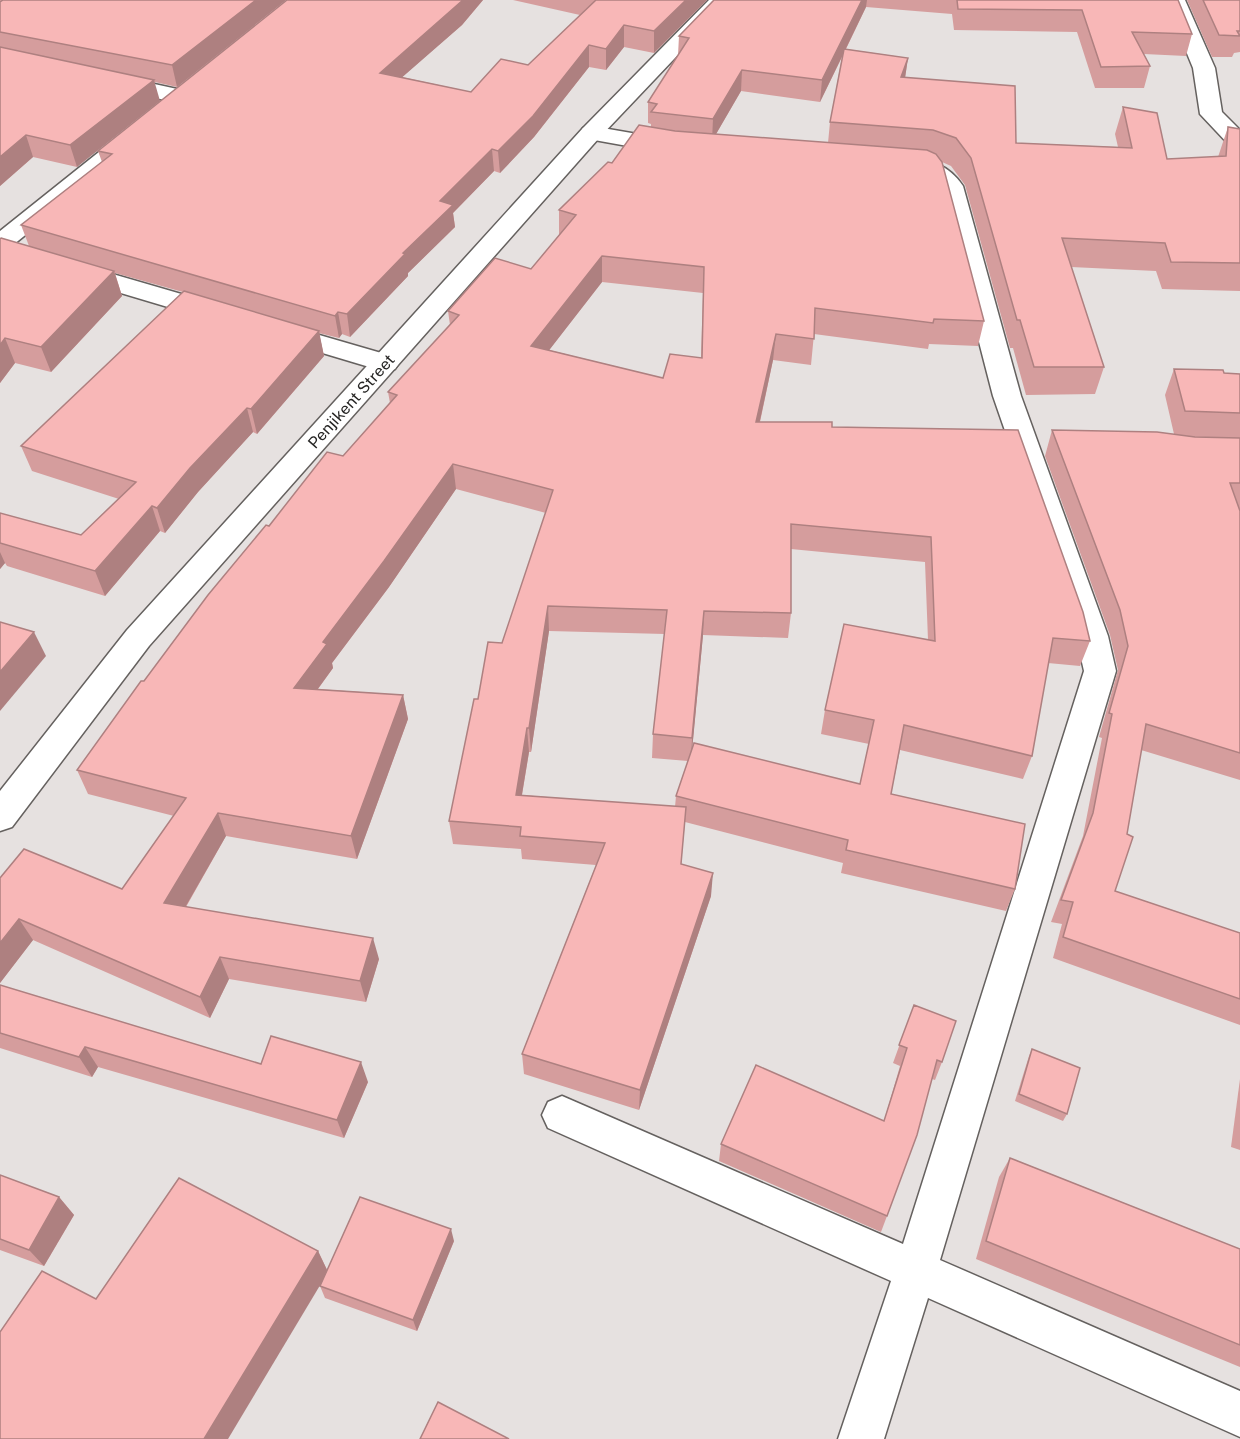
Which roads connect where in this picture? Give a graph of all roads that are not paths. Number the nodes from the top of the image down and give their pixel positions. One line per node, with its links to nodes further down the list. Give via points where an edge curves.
1 (720, 0): 4 (street, Penjikent Street)
2 (1175, 0): 5 (street, via 1204,68 1211,114)
3 (91, 78): 8 (street, via 191,90)
4 (591, 133): 6 (street); 10 (street, Penjikent Street)
5 (1240, 143)
6 (698, 149)
7 (882, 163): 13 (street, via 928,166 941,172 951,186 1007,396 1031,431 1100,671)
8 (0, 243)
9 (0, 249): 10 (street)
10 (386, 363): 11 (street, Penjikent Street, via 138,638)
11 (0, 817)
12 (562, 1115): 13 (street)
13 (916, 1270): 14 (street); 15 (street)
14 (1240, 1414)
15 (861, 1439)

